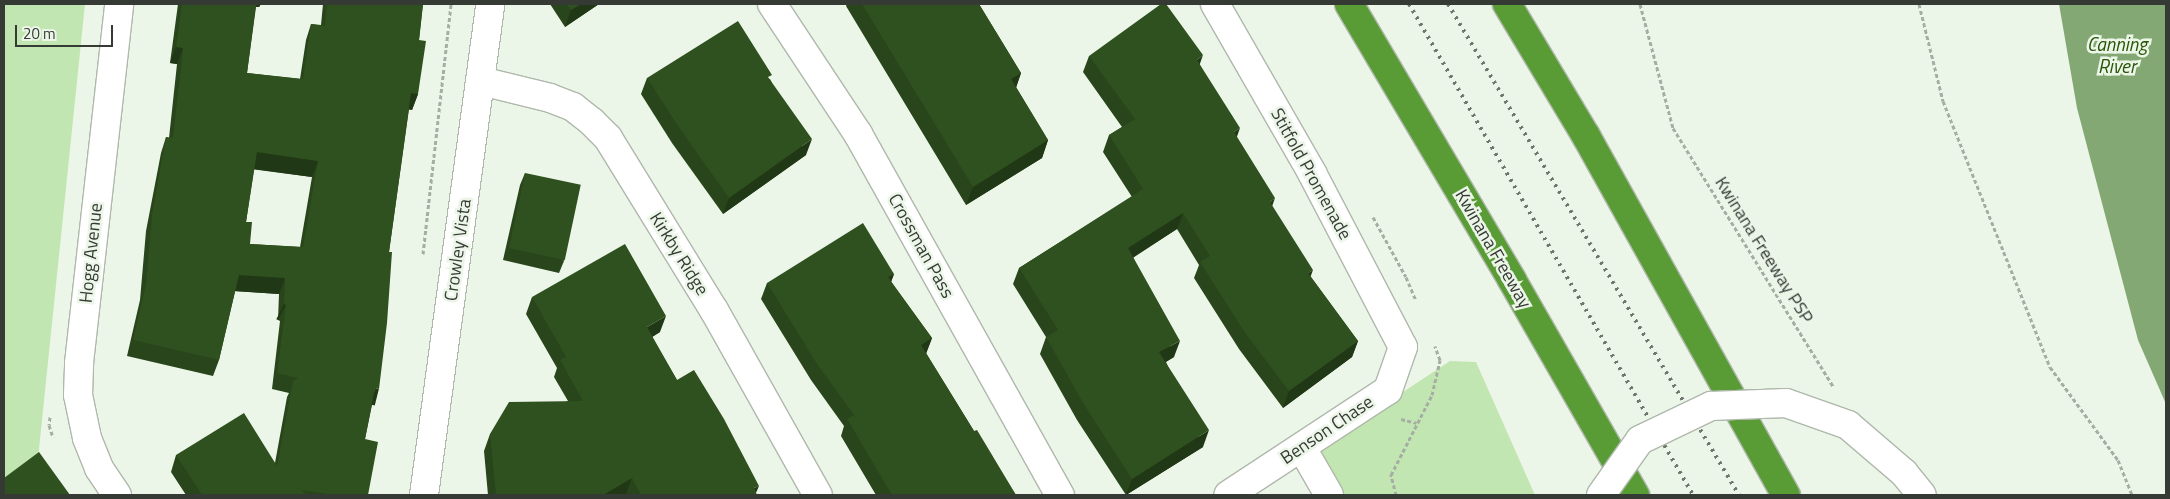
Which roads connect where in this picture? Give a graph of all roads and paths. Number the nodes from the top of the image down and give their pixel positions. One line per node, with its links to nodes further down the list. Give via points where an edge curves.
1 (119, 4): 16 (street, Hogg Avenue, via 78,395 87,438 99,468)
2 (451, 4): 11 (path)
3 (490, 4): 10 (street, Crowley Vista)
4 (772, 4): 19 (street, Crossman Pass, via 858,134)
5 (1215, 4): 13 (street, Stitfold Promenade, via 1312,173)
6 (1350, 4): 12 (highway, Kwinana Freeway)
7 (1507, 4): 25 (highway, via 1586,136)
8 (1640, 4): 14 (path, Kwinana Freeway PSP, via 1674,128)
9 (1918, 4): 27 (path, via 1943,101 2050,367 2118,460)
10 (480, 81): 17 (street, Crowley Vista); 18 (street, Kirkby Ridge, via 573,107 608,138 714,310)
11 (422, 259)
12 (1512, 280): 23 (highway); 24 (highway, Kwinana Freeway)
13 (1403, 347): 15 (street, Benson Chase, via 1388,390)
14 (1833, 387)
15 (1302, 448): 20 (street, Benson Chase); 21 (street)
16 (117, 495)
17 (424, 495)
18 (818, 495)
19 (1060, 495)
20 (1228, 495)
21 (1329, 495)
22 (1601, 495): 26 (street, bridge, via 1640,440 1711,406 1786,402 1848,425 1904,473)
23 (1616, 495)
24 (1635, 495)
25 (1786, 495)
26 (1922, 495)
27 (2132, 495)

